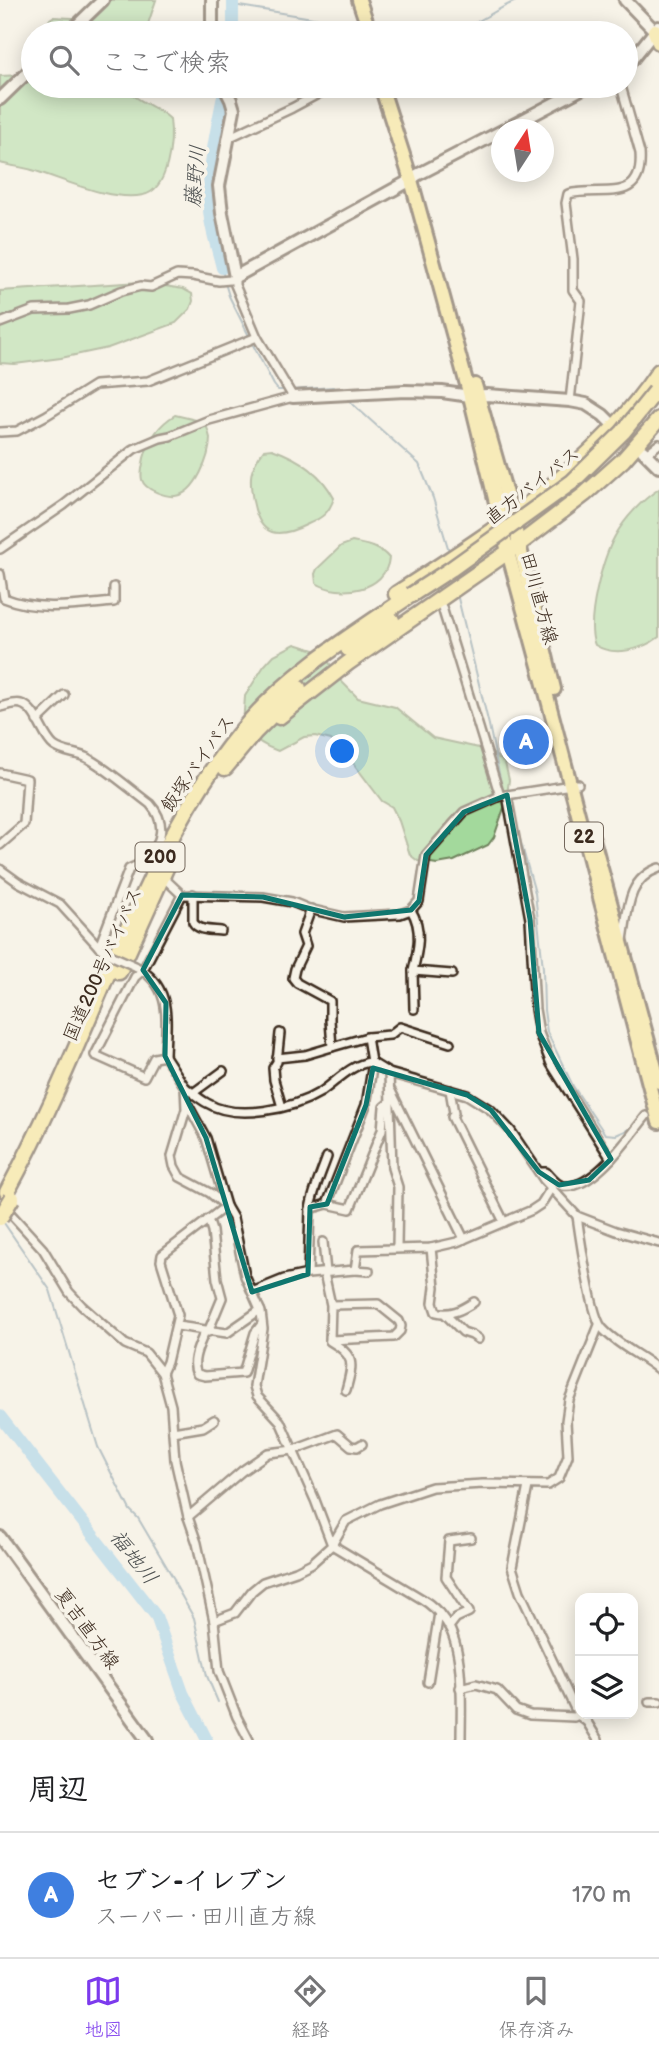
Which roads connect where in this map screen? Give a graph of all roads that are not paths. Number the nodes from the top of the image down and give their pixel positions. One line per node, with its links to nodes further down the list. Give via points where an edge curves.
1 (103, 0): 6 (street)
2 (212, 0): 7 (street)
3 (350, 0): 8 (main road)
4 (359, 0): 9 (main road)
5 (625, 0): 10 (street)
6 (81, 21)
7 (212, 21)
8 (358, 21)
9 (366, 21)
10 (658, 33): 11 (street)
11 (638, 54)
12 (21, 79): 19 (street)
13 (231, 98): 22 (street)
14 (311, 98): 22 (street)
15 (385, 98): 23 (main road, 田川直方線 / 22)
16 (392, 98): 23 (main road, 田川直方線 / 22)
17 (564, 98): 20 (street)
18 (624, 98): 31 (street, via 640,153 637,177 627,189 578,191 568,194 566,203 573,290 581,300)
19 (0, 100)
20 (524, 119)
21 (491, 136): 23 (street)
22 (230, 137): 24 (street, via 219,187)
23 (414, 177): 24 (street); 29 (main road, 田川直方線 / 22)
24 (235, 277): 25 (street, via 219,281 177,275 151,287 121,290 89,305 34,310); 26 (street)
25 (0, 323)
26 (257, 337): 30 (street); 34 (street, via 148,381 95,385 17,431)
27 (659, 371): 38 (highway, via 575,466)
28 (658, 393): 43 (highway, 直方バイパス / 200, via 630,438 580,488 508,541)
29 (474, 396): 30 (street, via 405,391); 31 (street); 38 (main road, 田川直方線 / 22)
30 (293, 397): 39 (street, via 209,420 134,449)
31 (570, 401): 33 (street, via 586,404)
32 (659, 419): 40 (highway, via 585,494)
33 (610, 422)
34 (0, 432)
35 (659, 444): 36 (street)
36 (645, 453): 37 (street)
37 (659, 467)
38 (506, 519): 40 (main road, 田川直方線 / 22); 48 (highway, via 332,639 272,691)
39 (0, 549)
40 (513, 549): 44 (highway); 51 (main road, 田川直方線 / 22)
41 (0, 574): 42 (street, via 4,598 57,607 114,602)
42 (114, 587)
43 (414, 599): 48 (highway, 飯塚バイパス / 200, via 327,652); 49 (highway, 国道200号バイパス / 200, via 293,692)
44 (440, 601): 49 (highway, via 348,663); 52 (street)
45 (64, 695): 47 (street)
46 (0, 707): 47 (street, via 23,705)
47 (37, 720): 56 (street, via 54,746 88,758 156,811 162,834)
48 (250, 720): 56 (highway, 飯塚バイパス / 200, via 208,775)
49 (247, 741): 56 (highway, 国道200号バイパス / 200)
50 (0, 773): 53 (street, via 27,779 24,824)
51 (574, 784): 52 (street); 63 (main road, 田川直方線 / 22); 85 (main road, 田川直方線 / 22)
52 (503, 796): 60 (street, via 464,812 426,855 419,901); 87 (street, via 530,919 539,1033 551,1064)
53 (0, 845)
54 (659, 868): 63 (street, via 646,872 629,898)
55 (0, 869): 62 (street, via 60,904)
56 (154, 871): 58 (street); 62 (street, via 138,865 129,869); 90 (highway, 国道200号バイパス / 200, via 69,1083 28,1172)
57 (193, 894): 58 (street); 59 (street, via 263,897); 61 (street, via 195,926)
58 (182, 895): 64 (street)
59 (311, 909): 60 (street, via 358,918); 71 (street, via 302,934 306,946 293,978 330,1001)
60 (411, 910): 65 (street, via 418,920 419,936)
61 (221, 932)
62 (99, 947): 64 (street, bridge)
63 (622, 947): 77 (main road, 田川直方線 / 22)
64 (139, 968): 72 (street, via 159,985 166,1003); 72 (street, via 95,1055 144,1077 154,1058)
65 (413, 971): 66 (street); 67 (street)
66 (452, 974)
67 (414, 1009)
68 (280, 1033): 73 (street)
69 (367, 1037): 70 (street, via 390,1035 400,1027); 71 (street); 74 (street)
70 (450, 1043)
71 (332, 1047): 73 (street)
72 (165, 1056): 78 (street)
73 (277, 1058): 84 (street, via 274,1080)
74 (372, 1063): 76 (street); 84 (street, via 357,1065 319,1093); 91 (street, via 366,1105)
75 (223, 1071): 81 (street)
76 (389, 1073): 79 (street); 80 (street)
77 (659, 1083)
78 (185, 1087): 81 (street); 82 (street)
79 (389, 1087): 83 (street); 98 (street)
80 (450, 1090): 88 (street, via 491,1110); 97 (street, via 452,1117)
81 (194, 1093): 84 (street, via 215,1107 244,1112)
82 (186, 1101): 92 (street, via 206,1138); 92 (street, via 172,1156 174,1166 180,1177)
83 (390, 1102): 91 (street, via 384,1107 382,1130 350,1209); 101 (street, via 392,1168 398,1187)
84 (282, 1107)
85 (655, 1116): 87 (street)
86 (327, 1157): 93 (street)
87 (611, 1159): 88 (street, via 589,1180 565,1187)
88 (539, 1172): 89 (street)
89 (551, 1188): 94 (street); 97 (street, via 541,1204)
90 (5, 1199): 95 (highway, 国道200号バイパス / 200, bridge); 119 (street, via 69,1292 125,1344 146,1353)
91 (327, 1204): 93 (street)
92 (226, 1206): 96 (street); 107 (street)
93 (310, 1209): 106 (street)
94 (577, 1216): 100 (street); 113 (street)
95 (0, 1218)
96 (208, 1219): 114 (street, via 162,1255); 115 (street, via 222,1298)
97 (504, 1222): 98 (street)
98 (464, 1238): 102 (street)
99 (323, 1242): 105 (street)
100 (659, 1243)
101 (397, 1248): 102 (street); 103 (street, via 358,1250)
102 (431, 1248): 111 (street, via 433,1303 436,1312)
103 (355, 1270): 104 (street); 105 (street)
104 (369, 1271)
105 (325, 1273): 106 (street); 109 (street)
106 (308, 1274): 107 (street)
107 (252, 1292): 110 (street)
108 (474, 1303): 111 (street)
109 (331, 1305): 117 (street); 117 (street, via 378,1304 401,1326 394,1337)
110 (260, 1310): 112 (street); 115 (street, via 227,1333)
111 (446, 1315): 116 (street)
112 (262, 1324): 115 (street, via 243,1373 197,1374 194,1363); 124 (street, via 254,1386 257,1396 281,1421)
113 (599, 1325): 118 (street); 125 (street, via 569,1400 565,1466 559,1478 548,1485)
114 (177, 1326): 115 (street); 119 (street)
115 (206, 1331)
116 (478, 1339)
117 (330, 1340): 120 (street, via 352,1359)
118 (659, 1370)
119 (163, 1373): 122 (street)
120 (346, 1390)
121 (214, 1420): 122 (street, via 203,1427)
122 (173, 1432): 126 (street)
123 (362, 1444): 124 (street, via 351,1446 337,1434)
124 (294, 1450): 126 (street, via 268,1453); 129 (street)
125 (528, 1486): 129 (street, via 432,1487 380,1503 346,1521); 137 (street, via 512,1567)
126 (188, 1517): 131 (street)
127 (0, 1537): 140 (street, 夏吉直方線)
128 (471, 1538): 132 (street, via 449,1541 446,1577 469,1612)
129 (332, 1545): 130 (street); 131 (street, via 312,1563 264,1582 235,1613)
130 (439, 1613): 132 (street); 133 (street)
131 (214, 1621): 141 (street, via 219,1671)
132 (449, 1627): 134 (street, via 457,1649)
133 (428, 1682)
134 (460, 1688): 138 (street, via 477,1684 497,1690 516,1710 530,1715); 142 (street)
135 (649, 1702): 136 (street)
136 (659, 1702)
137 (575, 1709)
138 (575, 1716)
139 (582, 1719): 143 (street)
140 (147, 1740)
141 (248, 1740)
142 (461, 1740)
143 (598, 1740)

